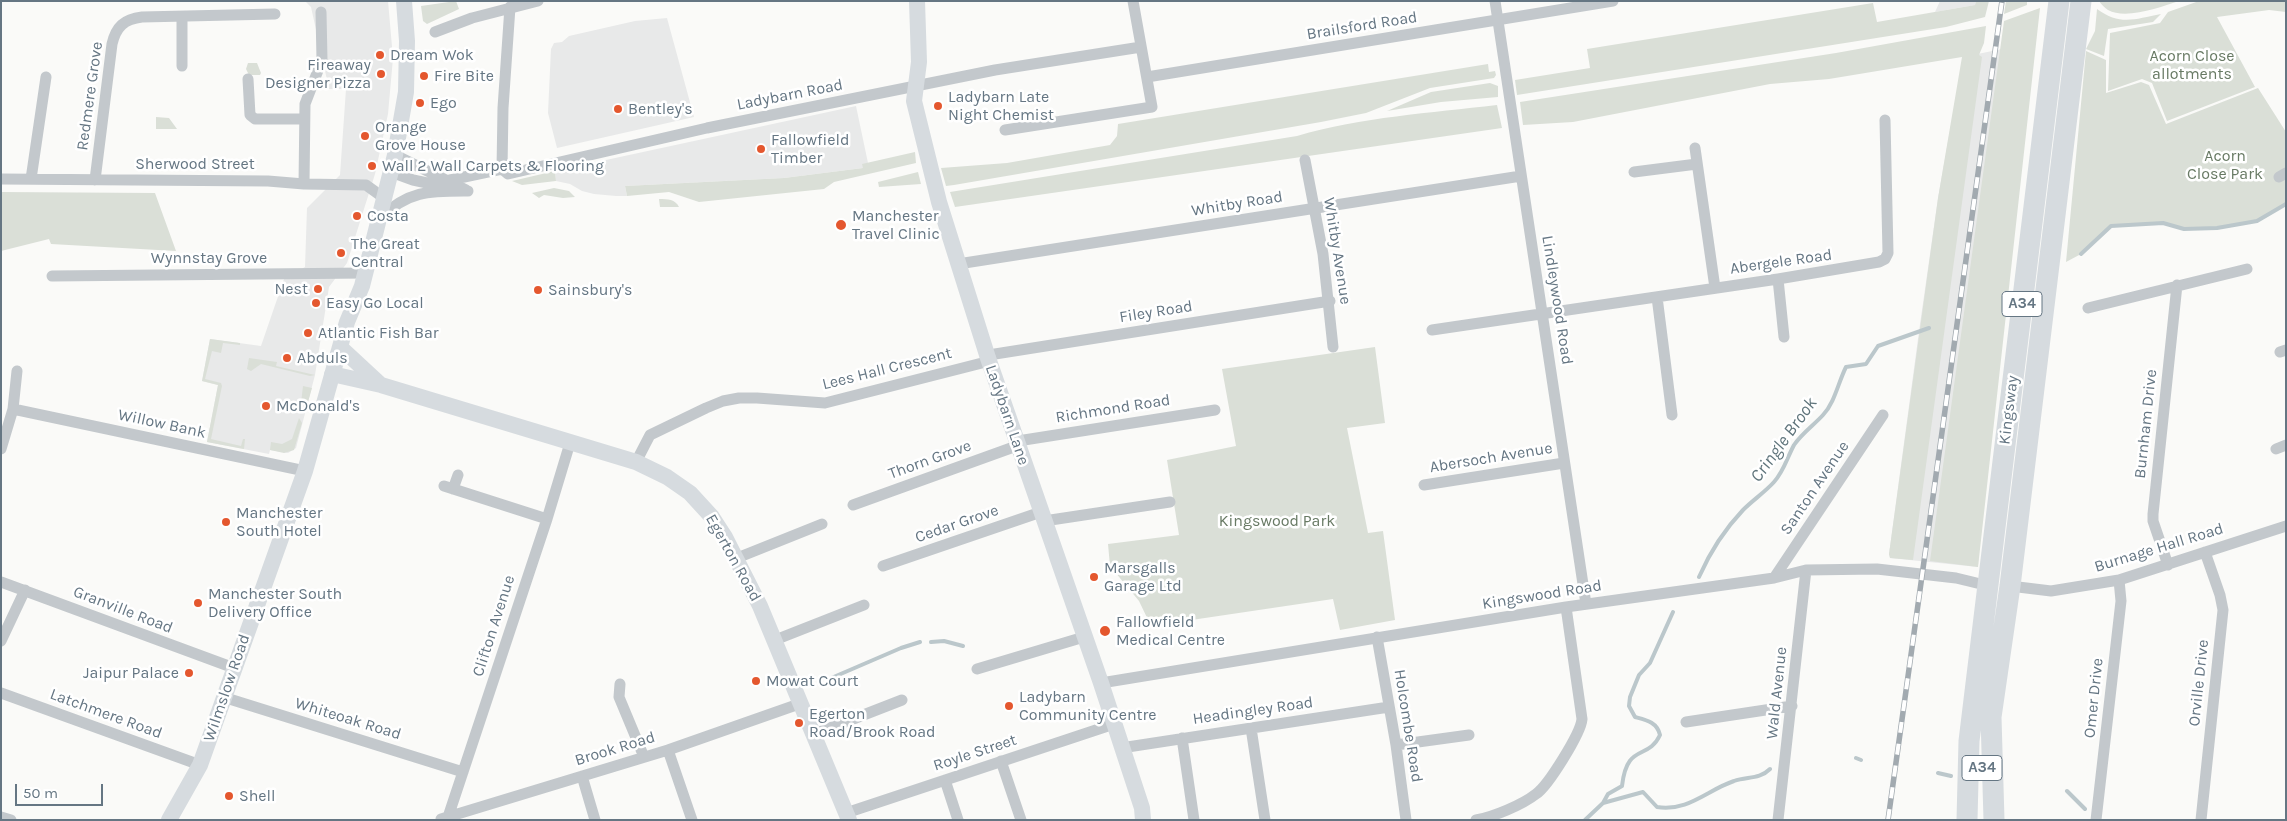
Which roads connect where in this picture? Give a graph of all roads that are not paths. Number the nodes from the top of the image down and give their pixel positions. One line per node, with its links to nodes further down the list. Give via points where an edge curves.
1 (404, 1): 25 (street, Wilmslow Road, via 406,92)
2 (538, 1): 9 (street)
3 (917, 1): 20 (street, Ladybarn Lane, via 919,62)
4 (1133, 1): 15 (street)
5 (1495, 1): 13 (street, Lindleywood Road)
6 (1613, 1): 13 (street, Brailsford Road)
7 (2059, 1): 86 (highway, Kingsway / A34)
8 (2081, 1): 87 (highway, Kingsway / A34)
9 (510, 7): 14 (street); 28 (street)
10 (321, 12): 21 (street, via 322,60 307,97)
11 (275, 14): 12 (street, Redmere Grove)
12 (182, 17): 16 (street); 34 (street, Redmere Grove, via 130,18 114,34)
13 (1498, 20): 18 (street, Brailsford Road); 31 (street, Lindleywood Road)
14 (435, 32)
15 (1141, 47): 18 (street); 20 (street, Ladybarn Road, via 995,70)
16 (182, 66)
17 (46, 77): 33 (street)
18 (1147, 77): 23 (street, via 1152,107)
19 (248, 80): 21 (street, via 248,112 255,119)
20 (915, 87): 28 (street, Ladybarn Road, via 707,128 508,174); 41 (street, Ladybarn Lane, via 914,101 938,202)
21 (304, 119): 36 (street)
22 (1885, 120): 45 (street, Abergele Road, via 1888,253 1885,259 1872,265)
23 (1005, 130)
24 (1695, 148): 27 (street)
25 (395, 155): 29 (street, Wilmslow Road); 35 (street)
26 (1305, 160): 39 (street, Whitby Avenue)
27 (1697, 164): 30 (street); 47 (street)
28 (502, 168): 35 (street, Ladybarn Road)
29 (391, 172): 37 (street, via 413,180); 38 (street, Wilmslow Road)
30 (1634, 172)
31 (1522, 176): 39 (street, Whitby Road); 51 (street, Lindleywood Road)
32 (1, 179): 33 (street, Sherwood Street)
33 (31, 179): 34 (street, Sherwood Street)
34 (94, 180): 36 (street, Sherwood Street)
35 (450, 180): 37 (street)
36 (304, 184): 38 (street, Sherwood Street, via 366,185)
37 (468, 190): 40 (street, via 413,195 395,204)
38 (384, 198): 40 (street, Wilmslow Road)
39 (1314, 208): 41 (street, Whitby Road); 49 (street, Whitby Avenue)
40 (380, 218): 43 (street, Wilmslow Road)
41 (958, 264): 56 (street, Ladybarn Lane)
42 (2247, 269): 46 (street)
43 (366, 273): 44 (street, Wynnstay Grove); 54 (street, Wilmslow Road)
44 (52, 276)
45 (1778, 279): 47 (street, Abergele Road); 53 (street)
46 (2177, 285): 50 (street); 80 (street, Burnham Drive, via 2153,514)
47 (1715, 288): 48 (street, Abergele Road)
48 (1657, 297): 51 (street, Abergele Road); 62 (street)
49 (1330, 301): 55 (street, Whitby Avenue); 56 (street, Filey Road, via 995,354)
50 (2088, 308)
51 (1542, 314): 52 (street, Abergele Road); 68 (street, Lindleywood Road)
52 (1432, 330)
53 (1784, 337)
54 (340, 347): 58 (street, Wilmslow Road); 59 (street, Egerton Road)
55 (1333, 347)
56 (988, 358): 65 (street, Ladybarn Lane); 67 (street, Lees Hall Crescent, via 982,363 825,403 757,398 724,401 650,434)
57 (17, 371): 60 (street)
58 (332, 374): 59 (street, Egerton Road); 69 (street, Wilmslow Road)
59 (381, 385): 64 (street, Egerton Road)
60 (13, 409): 66 (street); 69 (street, Willow Bank)
61 (1215, 410): 65 (street, Richmond Road, via 1024,440)
62 (1672, 415)
63 (1883, 415): 83 (street, Santon Avenue)
64 (570, 443): 67 (street, Egerton Road); 75 (street, Clifton Avenue)
65 (1018, 445): 73 (street, Thorn Grove); 74 (street, Ladybarn Lane)
66 (1, 448)
67 (636, 462): 79 (street, Egerton Road, via 690,493 712,517)
68 (1564, 463): 71 (street, Abersoch Avenue); 89 (street, Lindleywood Road)
69 (305, 470): 96 (street, Wilmslow Road)
70 (458, 475): 75 (street, via 449,487)
71 (1424, 485)
72 (1170, 502): 74 (street, Cedar Grove)
73 (853, 505)
74 (1042, 517): 81 (street, Cedar Grove); 92 (street, Ladybarn Lane)
75 (547, 519): 119 (street, Clifton Avenue)
76 (822, 524): 79 (street)
77 (2286, 526): 78 (street, Burnage Hall Road)
78 (2205, 552): 80 (street, Burnage Hall Road); 141 (street, Orville Drive, via 2223,610)
79 (737, 558): 94 (street, Egerton Road)
80 (2168, 564): 84 (street, Burnage Hall Road)
81 (883, 566)
82 (1806, 570): 83 (street, Kingswood Road); 86 (street, Kingswood Road, via 1877,569 1956,578); 104 (street, Wald Avenue)
83 (1774, 578): 89 (street, Kingswood Road)
84 (2119, 580): 87 (street, Burnage Hall Road, via 2051,591); 140 (street, Omer Drive, via 2121,601)
85 (1, 582): 88 (street, Granville Road)
86 (1989, 586): 137 (highway, Kingsway / A34, via 1969,742)
87 (2010, 586): 106 (highway, Kingsway / A34)
88 (25, 590): 95 (street); 96 (street, Granville Road)
89 (1586, 604): 91 (street, Kingswood Road)
90 (864, 605): 94 (street)
91 (1566, 607): 93 (street, Kingswood Road); 135 (street, via 1582,719 1579,732 1536,795 1488,818)
92 (1084, 637): 97 (street); 99 (street, Ladybarn Lane)
93 (1377, 637): 99 (street, Kingswood Road); 105 (street, Holcombe Road)
94 (774, 640): 103 (street, Egerton Road)
95 (1, 641)
96 (234, 668): 101 (street, Wilmslow Road)
97 (977, 669)
98 (620, 684): 116 (street, via 619,697)
99 (1101, 684): 108 (street, Ladybarn Lane)
100 (1, 693): 118 (street, Latchmere Road)
101 (223, 697): 118 (street, Wilmslow Road); 119 (street, Whiteoak Road)
102 (902, 700): 110 (street)
103 (799, 704): 110 (street, Egerton Road); 115 (street, Brook Road)
104 (1792, 706): 107 (street); 136 (street, Wald Avenue)
105 (1389, 707): 109 (street, Headingley Road); 113 (street, Holcombe Road)
106 (1991, 717): 138 (highway, Kingsway / A34, via 1982,761); 139 (highway, Kingsway / A34)
107 (1686, 722)
108 (1114, 724): 114 (street, Ladybarn Lane); 117 (street, Royle Street)
109 (1251, 728): 112 (street, Headingley Road); 133 (street)
110 (812, 735): 123 (street, Egerton Road)
111 (1469, 736): 113 (street)
112 (1182, 738): 114 (street, Headingley Road); 132 (street)
113 (1396, 745): 134 (street, Holcombe Road)
114 (1121, 748): 131 (street, Ladybarn Lane)
115 (668, 750): 116 (street, Brook Road); 128 (street)
116 (644, 757): 120 (street, Brook Road)
117 (1001, 761): 121 (street, Royle Street); 130 (street)
118 (200, 765): 126 (street, Wilmslow Road)
119 (462, 772): 124 (street, Clifton Avenue)
120 (582, 776): 124 (street, Brook Road); 127 (street)
121 (945, 780): 123 (street, Royle Street); 129 (street)
122 (1, 816): 125 (street)
123 (848, 816)
124 (444, 819)
125 (11, 820)
126 (169, 820)
127 (595, 820)
128 (692, 820)
129 (958, 820)
130 (1021, 820)
131 (1144, 820)
132 (1194, 820)
133 (1265, 820)
134 (1406, 820)
135 (1476, 820)
136 (1778, 820)
137 (1968, 820)
138 (1981, 820)
139 (1994, 820)
140 (2096, 820)
141 (2201, 820)

